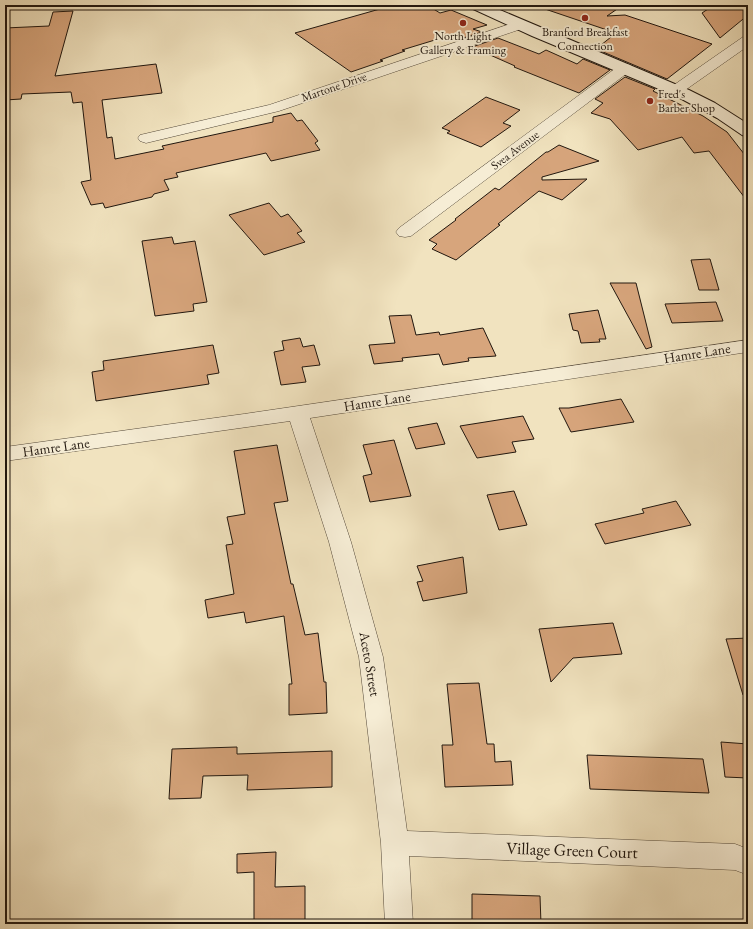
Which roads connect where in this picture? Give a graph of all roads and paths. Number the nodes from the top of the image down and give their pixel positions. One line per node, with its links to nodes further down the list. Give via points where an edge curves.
1 (476, 5): 2 (street)
2 (519, 25): 4 (street); 7 (street, Martone Drive, via 274,108)
3 (748, 40): 5 (street)
4 (625, 68): 5 (street); 8 (street, Svea Avenue)
5 (676, 90): 6 (street, via 700,100)
6 (748, 132)
7 (146, 138)
8 (405, 232)
9 (748, 346): 10 (street, Hamre Lane)
10 (298, 413): 11 (street, Hamre Lane); 12 (street, Aceto Street, via 340,542 371,657)
11 (5, 454)
12 (395, 843): 13 (street, Village Green Court, via 735,857); 14 (street, Aceto Street)
13 (748, 862)
14 (399, 924)

